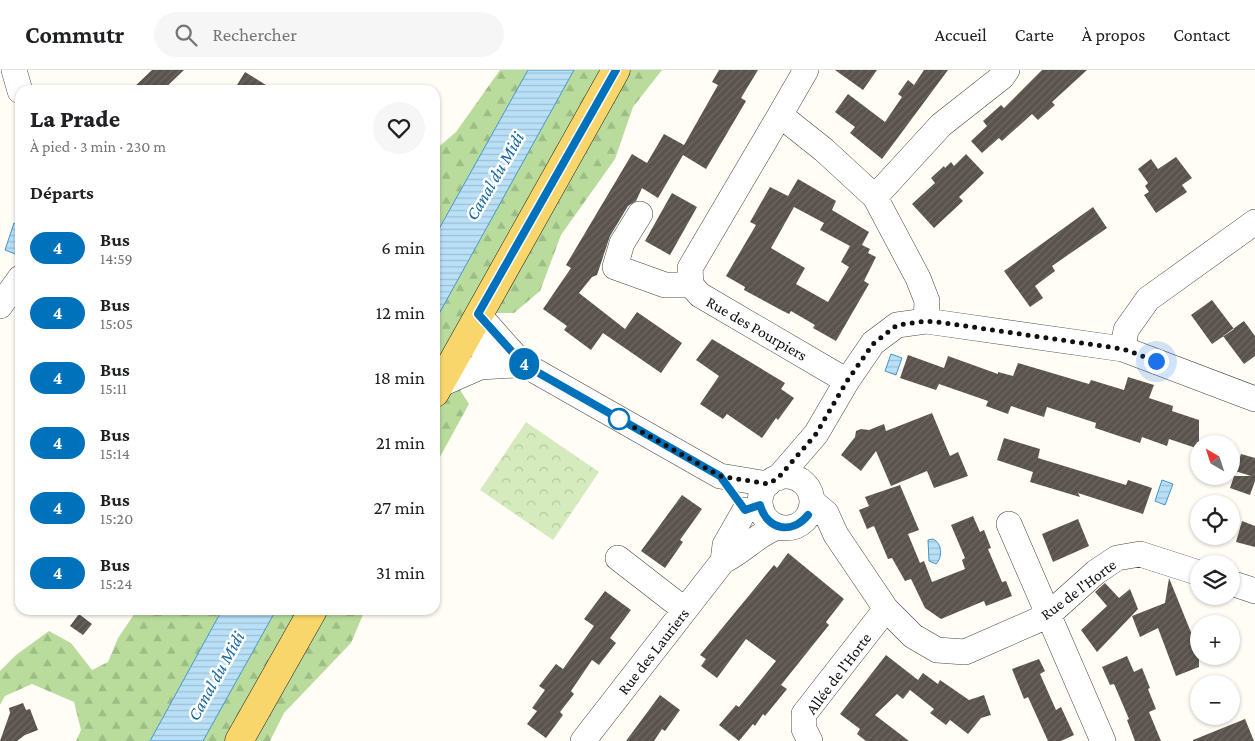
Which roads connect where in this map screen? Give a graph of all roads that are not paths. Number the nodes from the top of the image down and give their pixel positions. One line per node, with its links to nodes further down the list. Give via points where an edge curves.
1 (14, 70): 5 (street)
2 (616, 70): 13 (main road)
3 (806, 70): 6 (street, Rue des Pourpiers)
4 (1007, 70): 7 (street, via 941,125)
5 (18, 85)
6 (780, 115): 7 (street); 11 (street, Rue des Pourpiers, via 690,268)
7 (875, 197): 14 (street, via 918,278 927,301)
8 (640, 214): 11 (street, via 622,243 614,267 665,285)
9 (1255, 222): 16 (street, via 1148,299 1126,330)
10 (15, 285): 12 (street)
11 (691, 285): 18 (street, Rue des Pourpiers, via 700,295)
12 (0, 306)
13 (478, 314): 15 (main road); 17 (street)
14 (926, 321): 16 (street, Rue des Lauriers); 18 (street, Rue des Lauriers, via 897,325 873,344)
15 (464, 340): 17 (street); 19 (main road)
16 (1123, 349): 21 (street, Rue des Lauriers)
17 (523, 364): 20 (street, via 480,367); 23 (street)
18 (847, 381): 22 (street, Rue des Lauriers)
19 (440, 384)
20 (440, 387)
21 (1255, 398)
22 (816, 434): 24 (street, Rue des Lauriers); 25 (street, Rue des Lauriers)
23 (720, 476): 24 (street); 24 (street)
24 (763, 494): 25 (street, via 794,478 801,481); 27 (street, via 766,519); 30 (street, Rue des Lauriers, via 725,545)
25 (811, 498): 27 (street, via 808,515); 28 (street, Rue de l'Horte, via 826,513)
26 (1008, 524): 37 (street)
27 (788, 526): 28 (street, via 817,527); 30 (street, Rue des Lauriers, via 768,530 739,554)
28 (836, 535): 34 (street, Rue de l'Horte)
29 (618, 558): 35 (street)
30 (723, 562): 35 (street, Rue des Lauriers)
31 (1190, 570): 37 (street, Rue de l'Horte, via 1140,554 1117,558 1096,572)
32 (1240, 586): 33 (street)
33 (1255, 591)
34 (886, 609): 37 (street, Rue de l'Horte, via 912,636 937,650 965,652); 40 (street, Allée de l'Horte, via 804,714 804,729)
35 (685, 610): 39 (street, Rue des Lauriers)
36 (310, 615): 38 (main road)
37 (1047, 616): 41 (street)
38 (239, 741)
39 (583, 741)
40 (810, 741)
41 (1103, 741)

